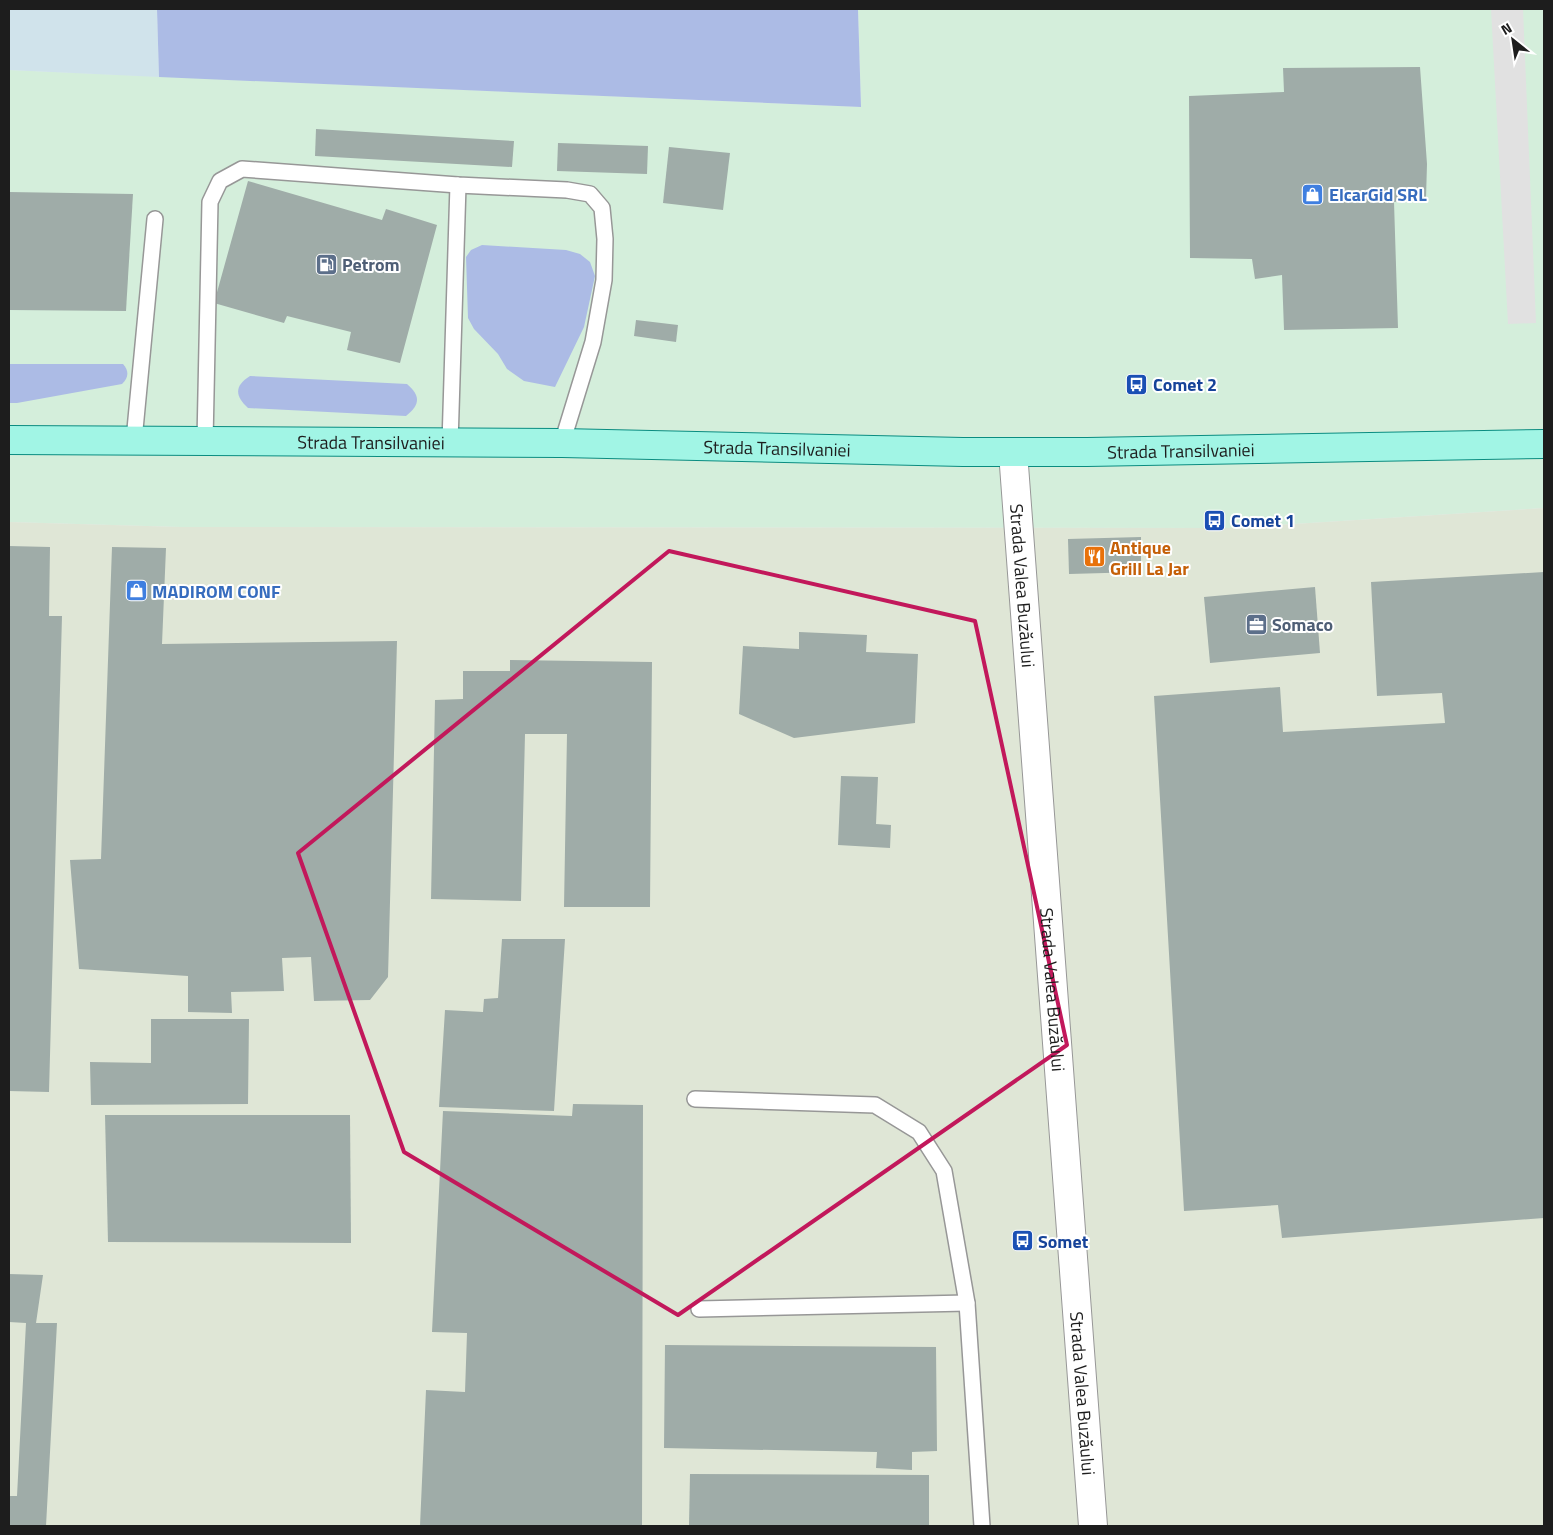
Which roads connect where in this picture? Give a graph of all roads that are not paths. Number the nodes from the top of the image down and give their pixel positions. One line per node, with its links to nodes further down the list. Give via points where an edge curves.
1 (458, 185): 5 (lane, via 242,169 220,181 210,202); 6 (lane); 7 (lane, via 567,190 590,194 602,208 606,239 604,280 593,342)
2 (155, 219): 4 (lane)
3 (9, 440): 4 (main road, Strada Transilvaniei)
4 (134, 440): 5 (main road, Strada Transilvaniei)
5 (206, 441): 6 (main road, Strada Transilvaniei)
6 (450, 443): 7 (main road, Strada Transilvaniei)
7 (562, 443): 9 (main road, Strada Transilvaniei)
8 (1544, 444): 9 (main road, Strada Transilvaniei)
9 (1013, 452): 14 (street, Strada Valea Buzăului)
10 (695, 1099): 11 (lane, via 875,1105 918,1132 944,1171)
11 (968, 1303): 12 (lane); 13 (lane)
12 (699, 1308)
13 (982, 1526)
14 (1093, 1526)

